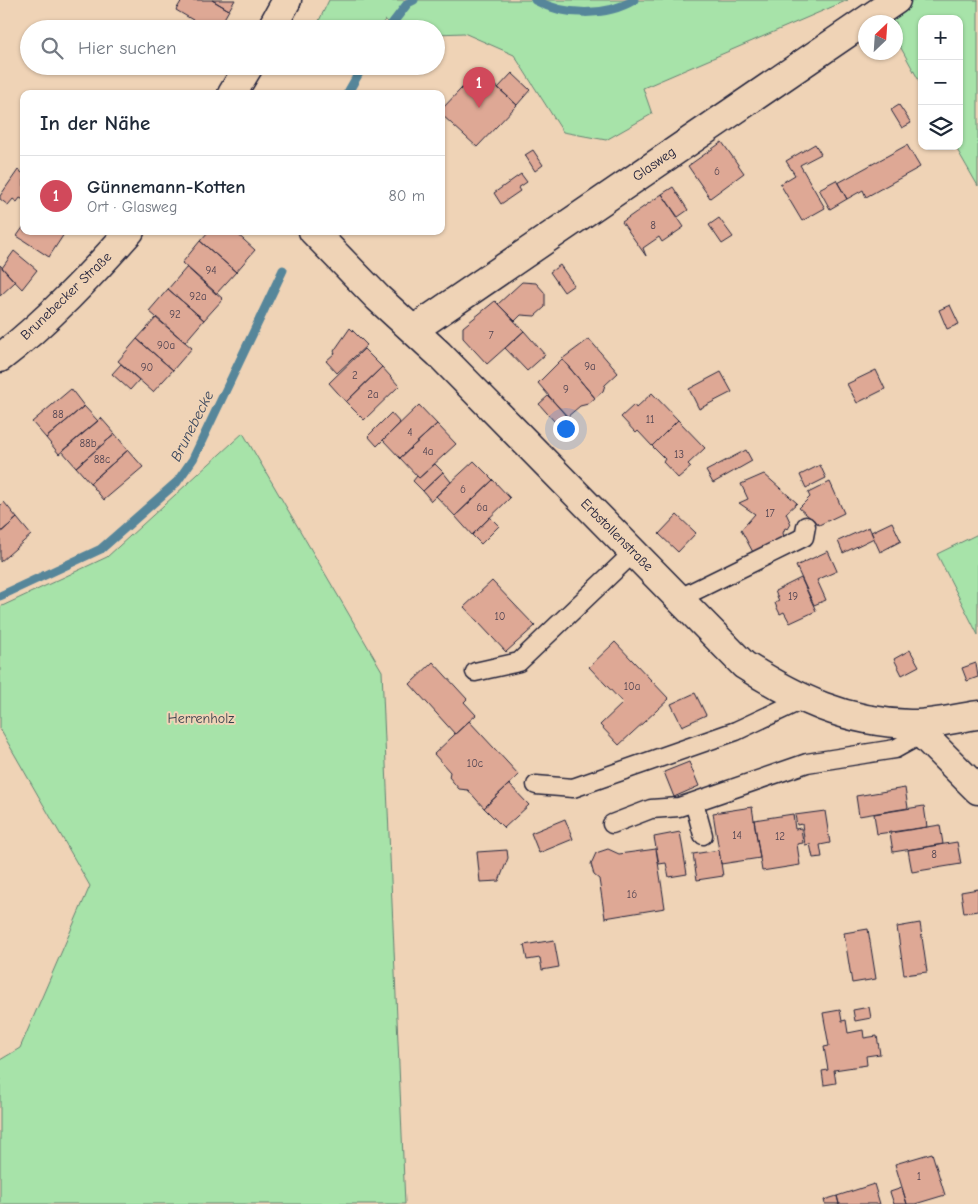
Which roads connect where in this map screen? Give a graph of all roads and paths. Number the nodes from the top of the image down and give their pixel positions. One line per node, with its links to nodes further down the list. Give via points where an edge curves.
1 (287, 0): 3 (street)
2 (896, 0): 8 (street, Glasweg)
3 (276, 20)
4 (244, 75): 5 (street)
5 (234, 90)
6 (126, 235): 9 (street, Brunebecker Straße, via 94,272)
7 (317, 235): 8 (street, Erbstollenstraße)
8 (413, 330): 11 (street, Erbstollenstraße)
9 (0, 358)
10 (806, 526): 12 (lane, via 804,537)
11 (634, 552): 12 (street, Erbstollenstraße); 13 (lane, via 519,662)
12 (680, 598): 14 (street, Erbstollenstraße, via 744,665)
13 (475, 672)
14 (804, 699): 16 (street, Erbstollenstraße, via 828,709); 17 (lane, via 736,731 573,788)
15 (978, 715): 16 (street, Erbstollenstraße)
16 (917, 729): 18 (street); 19 (lane, via 895,749 807,763)
17 (536, 785)
18 (978, 790)
19 (694, 802): 20 (lane, via 679,807 651,809); 21 (lane)
20 (612, 824)
21 (702, 835)

